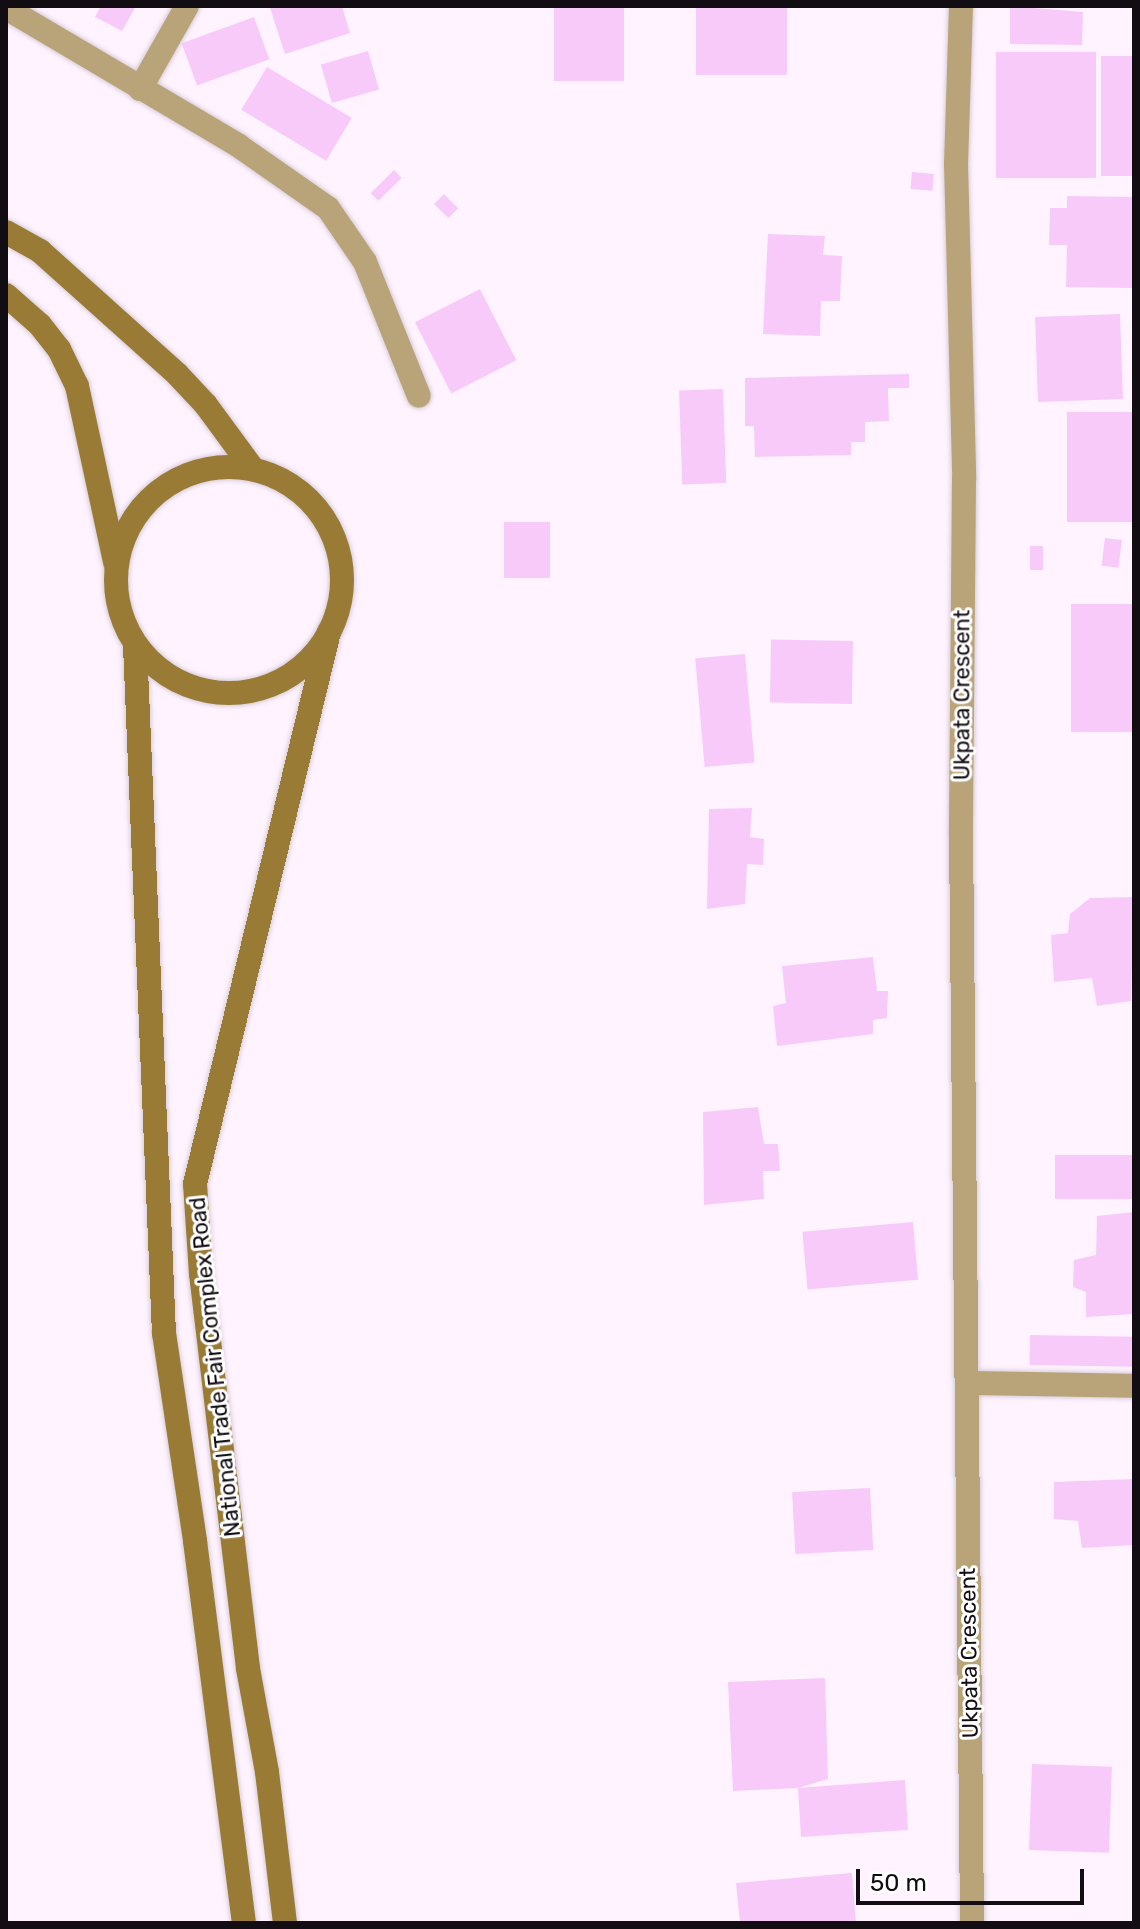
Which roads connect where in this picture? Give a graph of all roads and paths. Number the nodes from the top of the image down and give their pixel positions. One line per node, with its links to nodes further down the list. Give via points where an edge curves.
1 (187, 6): 4 (street)
2 (961, 6): 12 (street, Ukpata Crescent, via 956,163 964,479 961,834)
3 (6, 8): 4 (street)
4 (140, 89): 7 (street, via 239,146 328,208 365,262)
5 (6, 232): 8 (main road, via 40,251 177,374)
6 (6, 295): 9 (main road, via 59,349 77,386)
7 (419, 396)
8 (253, 469): 9 (main road, via 222,466 191,472 163,487 132,522); 10 (main road, via 281,478 306,496 331,532 342,574 340,604)
9 (116, 565): 11 (main road, via 115,593)
10 (329, 632): 11 (main road, via 291,674 236,693 180,682 155,667); 15 (main road, National Trade Fair Complex Road, via 195,1184 246,1652)
11 (135, 645): 14 (main road, National Trade Fair Complex Road, via 164,1333)
12 (970, 1383): 13 (street); 16 (street, Ukpata Crescent)
13 (1134, 1386)
14 (244, 1923)
15 (285, 1923)
16 (972, 1923)

